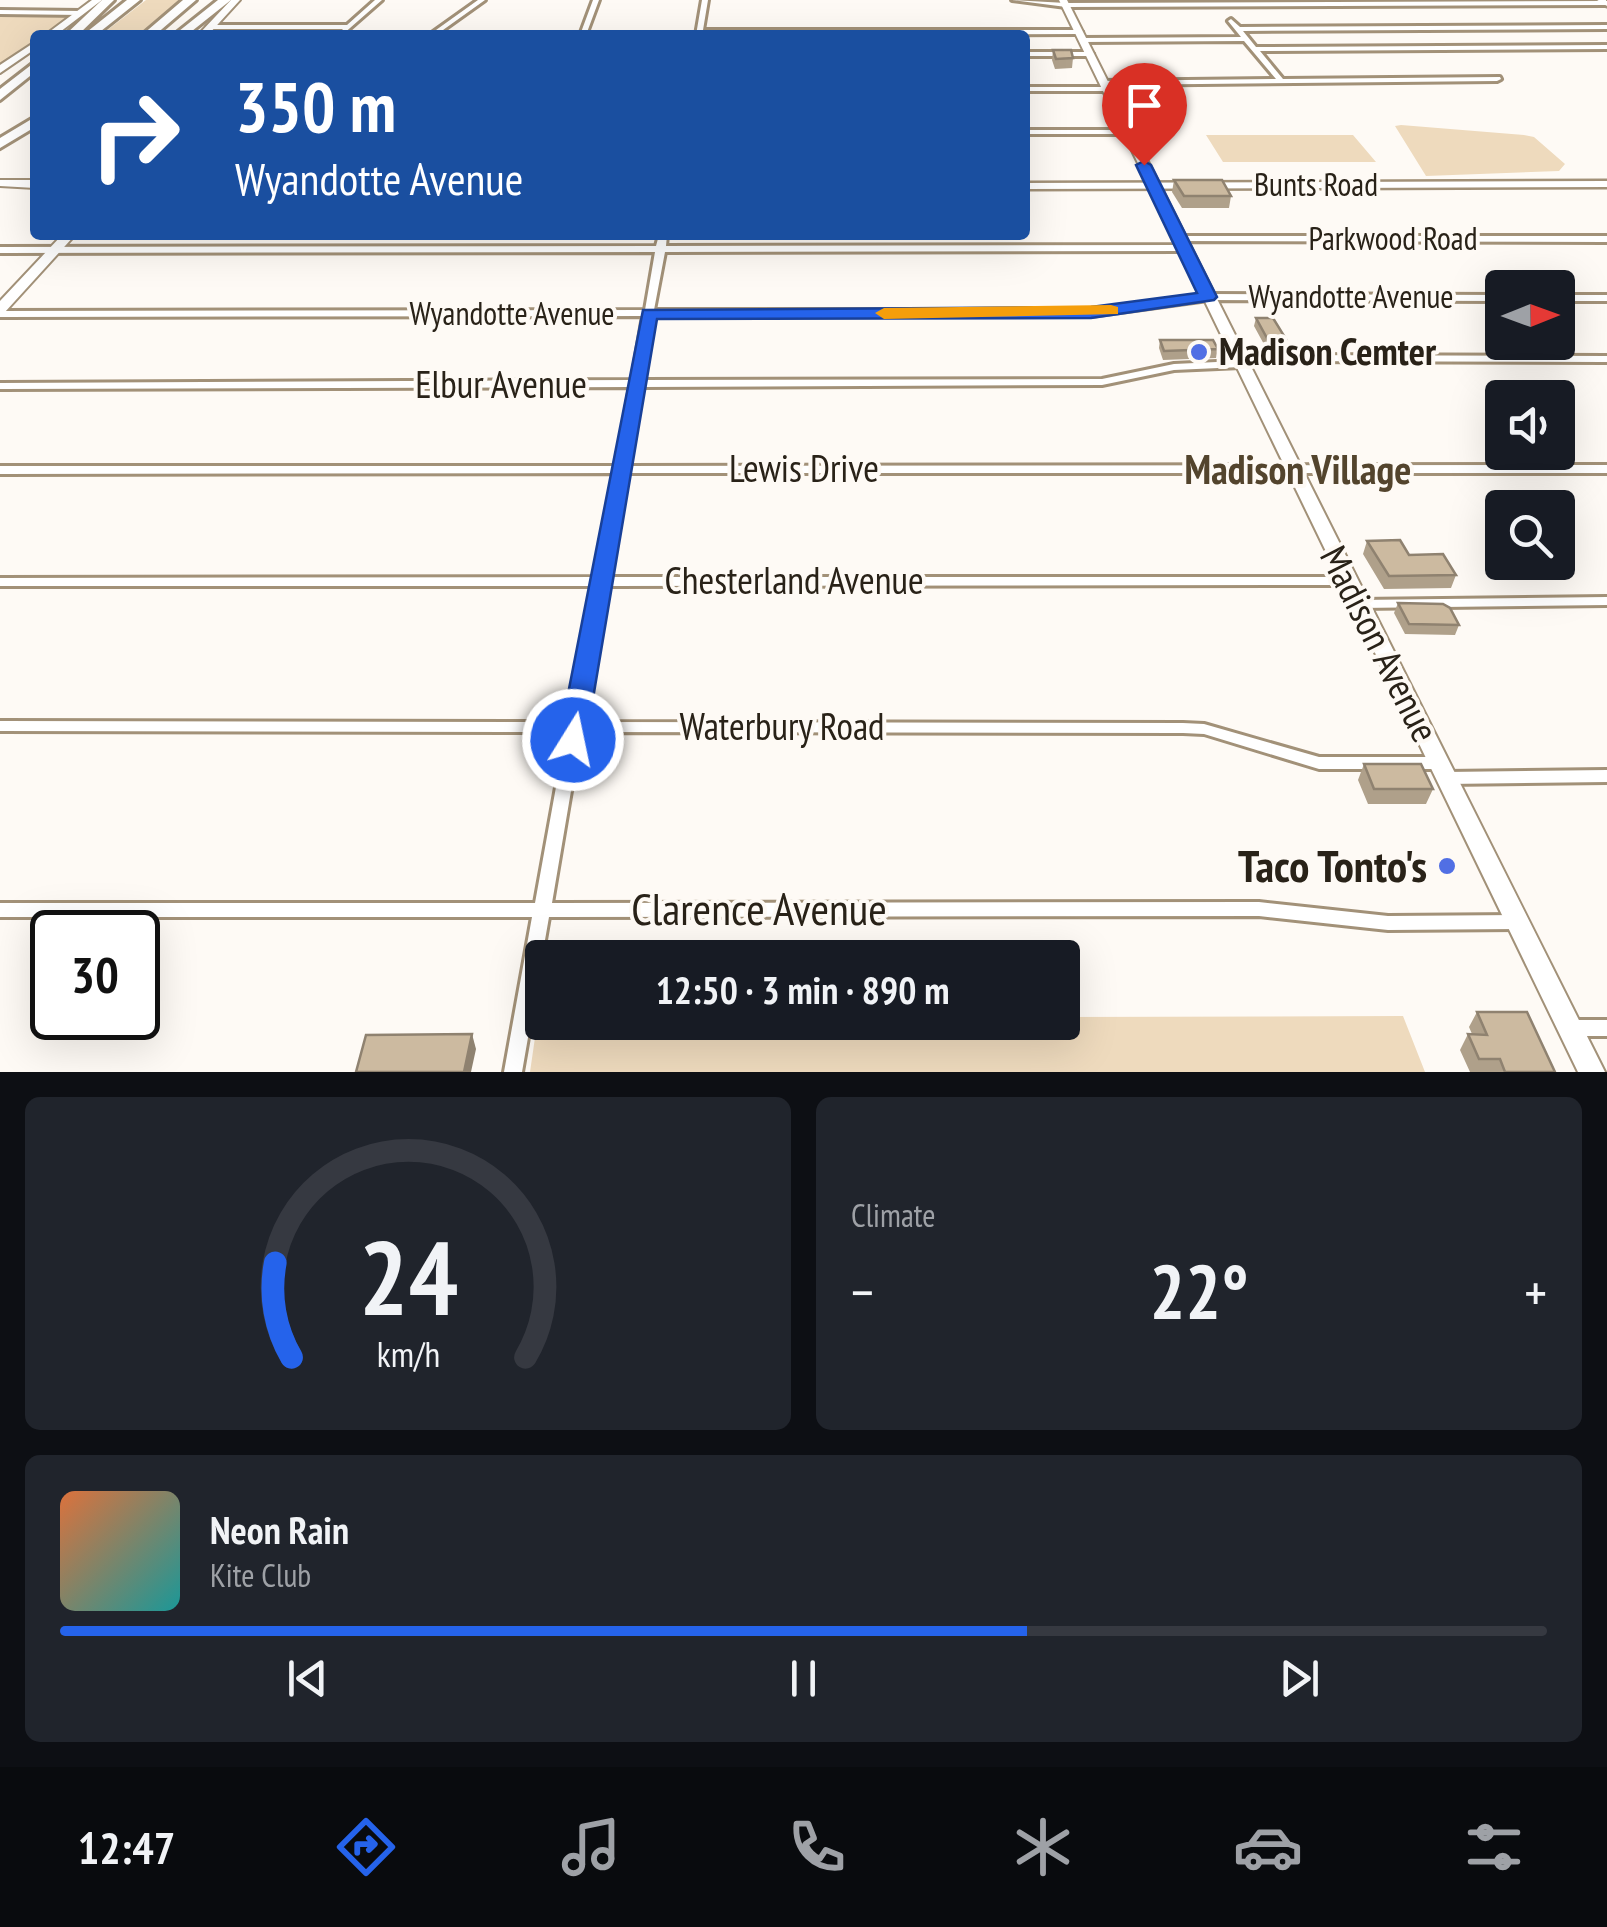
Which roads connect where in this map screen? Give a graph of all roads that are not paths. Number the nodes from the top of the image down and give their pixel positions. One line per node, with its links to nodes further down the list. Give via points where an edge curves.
1 (43, 0): 16 (street)
2 (98, 0): 17 (main road)
3 (108, 0): 23 (highway)
4 (134, 0): 24 (highway)
5 (190, 0): 25 (highway)
6 (226, 0): 26 (highway)
7 (236, 0): 27 (main road)
8 (379, 0): 19 (street)
9 (482, 0): 30 (street)
10 (596, 0): 31 (street)
11 (705, 0): 32 (street)
12 (1015, 0): 14 (street)
13 (1605, 2): 14 (street)
14 (1065, 3): 34 (main road, Madison Avenue)
15 (0, 12): 16 (street)
16 (28, 12): 17 (street)
17 (81, 12): 22 (main road)
18 (1231, 21): 21 (street)
19 (348, 27): 28 (street); 29 (street)
20 (1607, 27): 21 (street)
21 (1238, 29): 35 (street)
22 (57, 30)
23 (75, 30)
24 (95, 30)
25 (154, 30)
26 (187, 30)
27 (207, 30)
28 (242, 30)
29 (345, 30)
30 (439, 30)
31 (585, 30)
32 (700, 30)
33 (1030, 36): 34 (street)
34 (1081, 36): 35 (street); 40 (main road, Madison Avenue)
35 (1246, 39): 38 (street)
36 (1607, 47): 38 (street)
37 (30, 49): 41 (main road)
38 (1255, 49): 45 (street)
39 (1030, 54): 40 (street)
40 (1090, 54): 46 (main road, Madison Avenue)
41 (0, 70)
42 (30, 71): 48 (highway)
43 (30, 80): 48 (highway)
44 (1497, 80): 45 (street)
45 (1282, 82): 46 (street)
46 (1105, 86): 47 (street); 52 (main road, Madison Avenue)
47 (1030, 89)
48 (0, 99)
49 (30, 125): 53 (highway)
50 (30, 131): 53 (highway)
51 (1030, 132): 52 (street)
52 (1128, 132): 56 (main road, Madison Avenue)
53 (0, 146)
54 (1607, 184): 56 (street, Bunts Road)
55 (1030, 186): 56 (street, Bunts Road)
56 (1154, 186): 62 (main road, Madison Avenue)
57 (0, 187): 58 (main road)
58 (30, 187)
59 (1607, 239): 62 (street, Parkwood Road)
60 (65, 240): 64 (main road)
61 (662, 242): 62 (street, Parkwood Road); 64 (street, Parkwood Road); 70 (street)
62 (1182, 243): 65 (main road, Madison Avenue)
63 (0, 250): 64 (street, Parkwood Road)
64 (56, 250): 69 (main road)
65 (1208, 297): 66 (street, Wyandotte Avenue); 70 (street, Wyandotte Avenue, via 1091,313); 72 (main road, Madison Avenue)
66 (1485, 298)
67 (1575, 298): 68 (street)
68 (1607, 298)
69 (0, 312): 70 (street, Wyandotte Avenue)
70 (649, 314): 73 (street)
71 (1607, 359): 72 (street, Elbur Avenue)
72 (1239, 361): 73 (street, Elbur Avenue, via 1102,382); 75 (main road, Madison Avenue)
73 (636, 384): 74 (street, Elbur Avenue); 77 (street)
74 (0, 386)
75 (1292, 469): 77 (street, Lewis Drive); 78 (street, Lewis Drive); 79 (main road, Madison Avenue)
76 (0, 470): 77 (street, Lewis Drive)
77 (621, 470): 81 (street)
78 (1607, 470)
79 (1348, 581): 81 (street, Chesterland Avenue); 83 (main road, Madison Avenue)
80 (0, 582): 81 (street, Chesterland Avenue)
81 (601, 582): 85 (street)
82 (1607, 602): 83 (street)
83 (1359, 604): 86 (main road, Madison Avenue)
84 (0, 726): 85 (street, Waterbury Road)
85 (575, 726): 86 (street, Waterbury Road, via 1204,729 1318,762); 88 (street)
86 (1442, 770): 87 (street, Waterbury Road); 90 (main road, Madison Avenue)
87 (1607, 776)
88 (542, 909): 89 (street, Clarence Avenue); 90 (street, Clarence Avenue, via 1259,909 1388,923); 93 (street)
89 (0, 910)
90 (1518, 922): 91 (main road, Madison Avenue)
91 (1570, 1028): 92 (street); 94 (main road, Madison Avenue)
92 (1607, 1028)
93 (514, 1072)
94 (1592, 1072)

